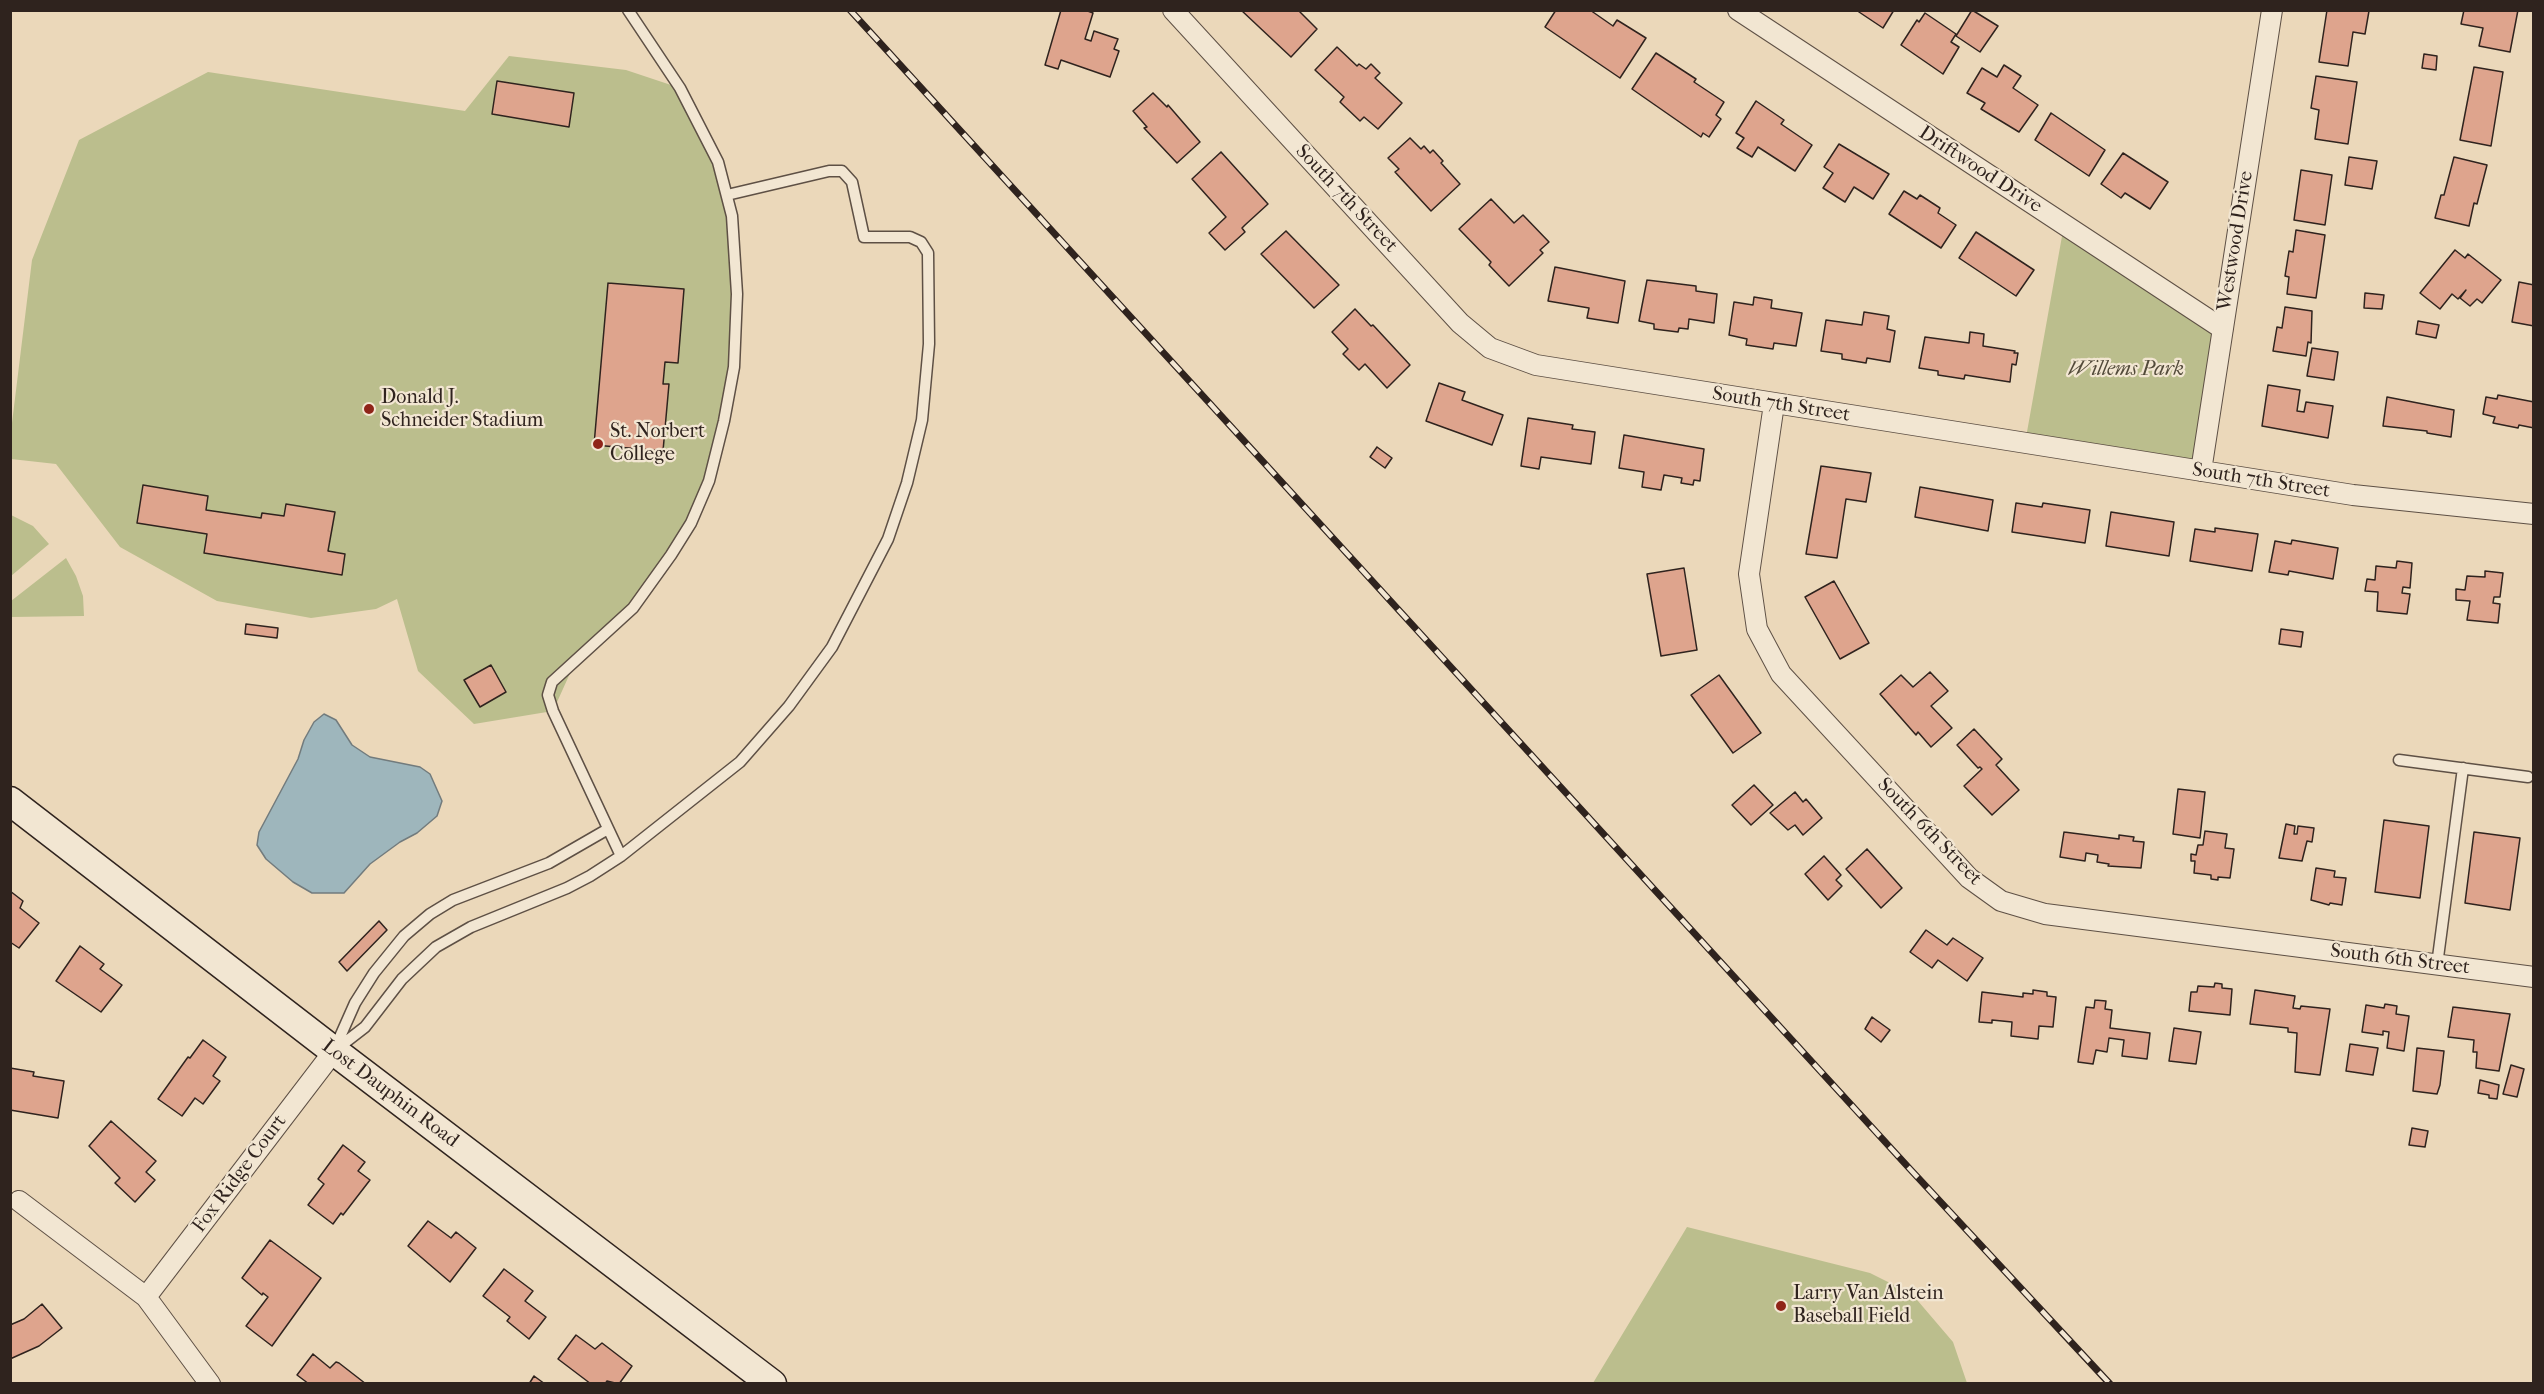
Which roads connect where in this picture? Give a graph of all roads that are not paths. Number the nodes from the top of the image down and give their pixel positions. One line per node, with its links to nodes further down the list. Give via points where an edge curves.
1 (628, 10): 6 (lane, via 680,88 718,162)
2 (1173, 10): 5 (street, South 7th Street)
3 (1738, 10): 7 (street, Driftwood Drive)
4 (2272, 10): 7 (street, Westwood Drive)
5 (1189, 19): 8 (street, South 7th Street, via 1460,323 1490,348 1536,365)
6 (727, 195): 15 (lane, via 737,294 734,368 709,481 691,523 633,608 552,682 548,695); 16 (lane, via 842,171 852,182 864,237 910,237 921,242 928,253 929,344 921,420 907,483 888,539 832,647 789,706 740,762)
7 (2223, 329): 9 (street, Westwood Drive)
8 (1774, 404): 9 (street, South 7th Street); 17 (street, South 6th Street, via 1749,574 1757,629 1781,674 1969,878 2001,901 2045,914)
9 (2200, 471): 10 (street, South 7th Street, via 2353,495)
10 (2534, 514)
11 (2399, 760): 12 (lane)
12 (2463, 768): 13 (lane); 17 (lane)
13 (2528, 777)
14 (10, 801): 19 (main road, Lost Dauphin Road)
15 (608, 829): 16 (lane); 19 (lane, via 549,863 453,900 429,914 404,936 374,973 355,1003)
16 (621, 856): 19 (lane, via 567,888 471,927 436,947 402,980 365,1027)
17 (2437, 965): 18 (street, South 6th Street)
18 (2534, 977)
19 (334, 1051): 21 (street, Fox Ridge Court); 23 (main road, Lost Dauphin Road)
20 (19, 1201): 21 (street)
21 (146, 1297): 22 (street)
22 (210, 1383)
23 (772, 1383)

